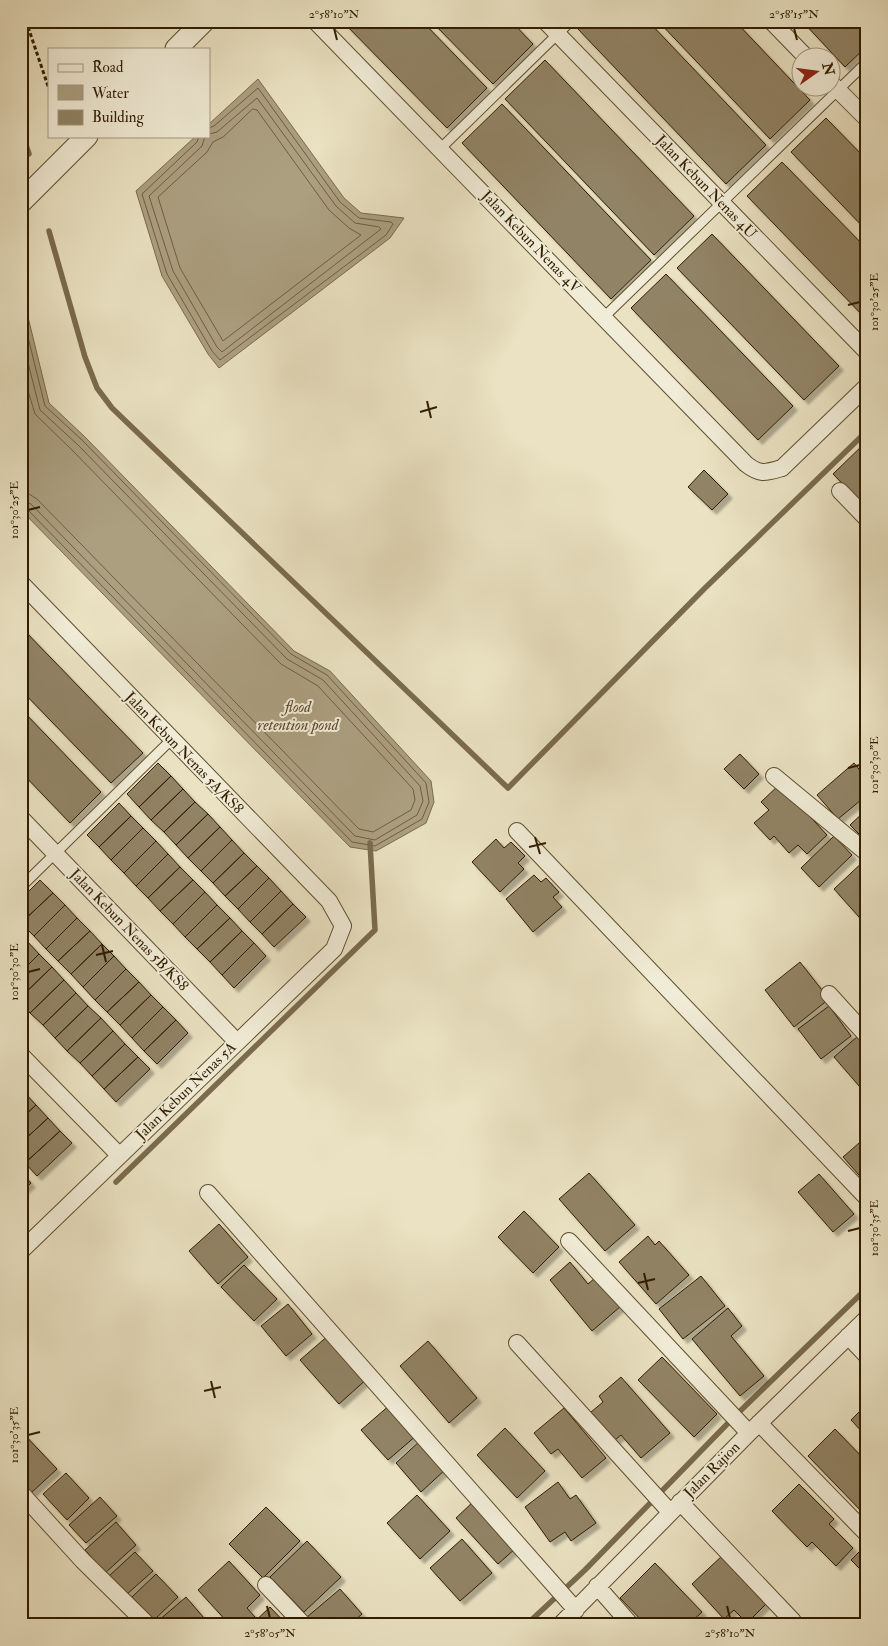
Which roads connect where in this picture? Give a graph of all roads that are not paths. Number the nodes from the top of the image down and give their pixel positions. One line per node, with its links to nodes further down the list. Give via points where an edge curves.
1 (204, 21): 7 (street)
2 (315, 21): 15 (street, Jalan Kebun Nenas 4V)
3 (545, 21): 6 (street, Jalan Kebun Nenas 4U)
4 (571, 21): 6 (lane)
5 (771, 21): 8 (street)
6 (557, 34): 15 (lane); 17 (street, Jalan Kebun Nenas 4U)
7 (177, 48)
8 (797, 48)
9 (867, 62): 10 (lane)
10 (840, 82)
11 (840, 92): 13 (street)
12 (823, 98): 17 (lane)
13 (867, 118)
14 (85, 138): 16 (street)
15 (440, 148): 18 (street, Jalan Kebun Nenas 4V)
16 (21, 202)
17 (722, 203): 18 (lane); 19 (street, Jalan Kebun Nenas 4U)
18 (604, 317): 20 (street, Jalan Kebun Nenas 4V, via 756,472 782,468)
19 (867, 352)
20 (867, 386)
21 (840, 491): 22 (street)
22 (867, 519)
23 (21, 583): 24 (street, Jalan Kebun Nenas 5A/KS8)
24 (171, 740): 29 (lane); 31 (street, Jalan Kebun Nenas 5A/KS8, via 329,901)
25 (774, 776): 28 (street)
26 (21, 818): 29 (street, Jalan Kebun Nenas 5B/KS8)
27 (517, 831): 38 (street)
28 (867, 853)
29 (55, 854): 30 (lane); 34 (street, Jalan Kebun Nenas 5B/KS8)
30 (21, 887)
31 (343, 926): 34 (street, Jalan Kebun Nenas 5A, via 334,949)
32 (829, 994): 33 (street)
33 (867, 1036)
34 (237, 1042): 36 (street, Jalan Kebun Nenas 5A)
35 (21, 1054): 36 (street)
36 (119, 1155): 40 (street, Jalan Kebun Nenas 5A)
37 (208, 1193): 51 (street)
38 (867, 1198)
39 (569, 1241): 45 (street, via 727,1410)
40 (21, 1251)
41 (867, 1318): 42 (street, Jalan Rajion)
42 (852, 1340): 44 (street); 45 (street, Jalan Rajion)
43 (517, 1343): 47 (street)
44 (867, 1356)
45 (750, 1427): 47 (street, Jalan Rajion); 48 (street)
46 (21, 1493): 53 (street)
47 (675, 1507): 50 (street, Jalan Rajion); 52 (street)
48 (867, 1534)
49 (266, 1585): 54 (street)
50 (597, 1586): 51 (street, Jalan Rajion); 56 (street)
51 (572, 1605): 55 (street, Jalan Rajion)
52 (793, 1621)
53 (148, 1625)
54 (304, 1625)
55 (560, 1625)
56 (630, 1625)

